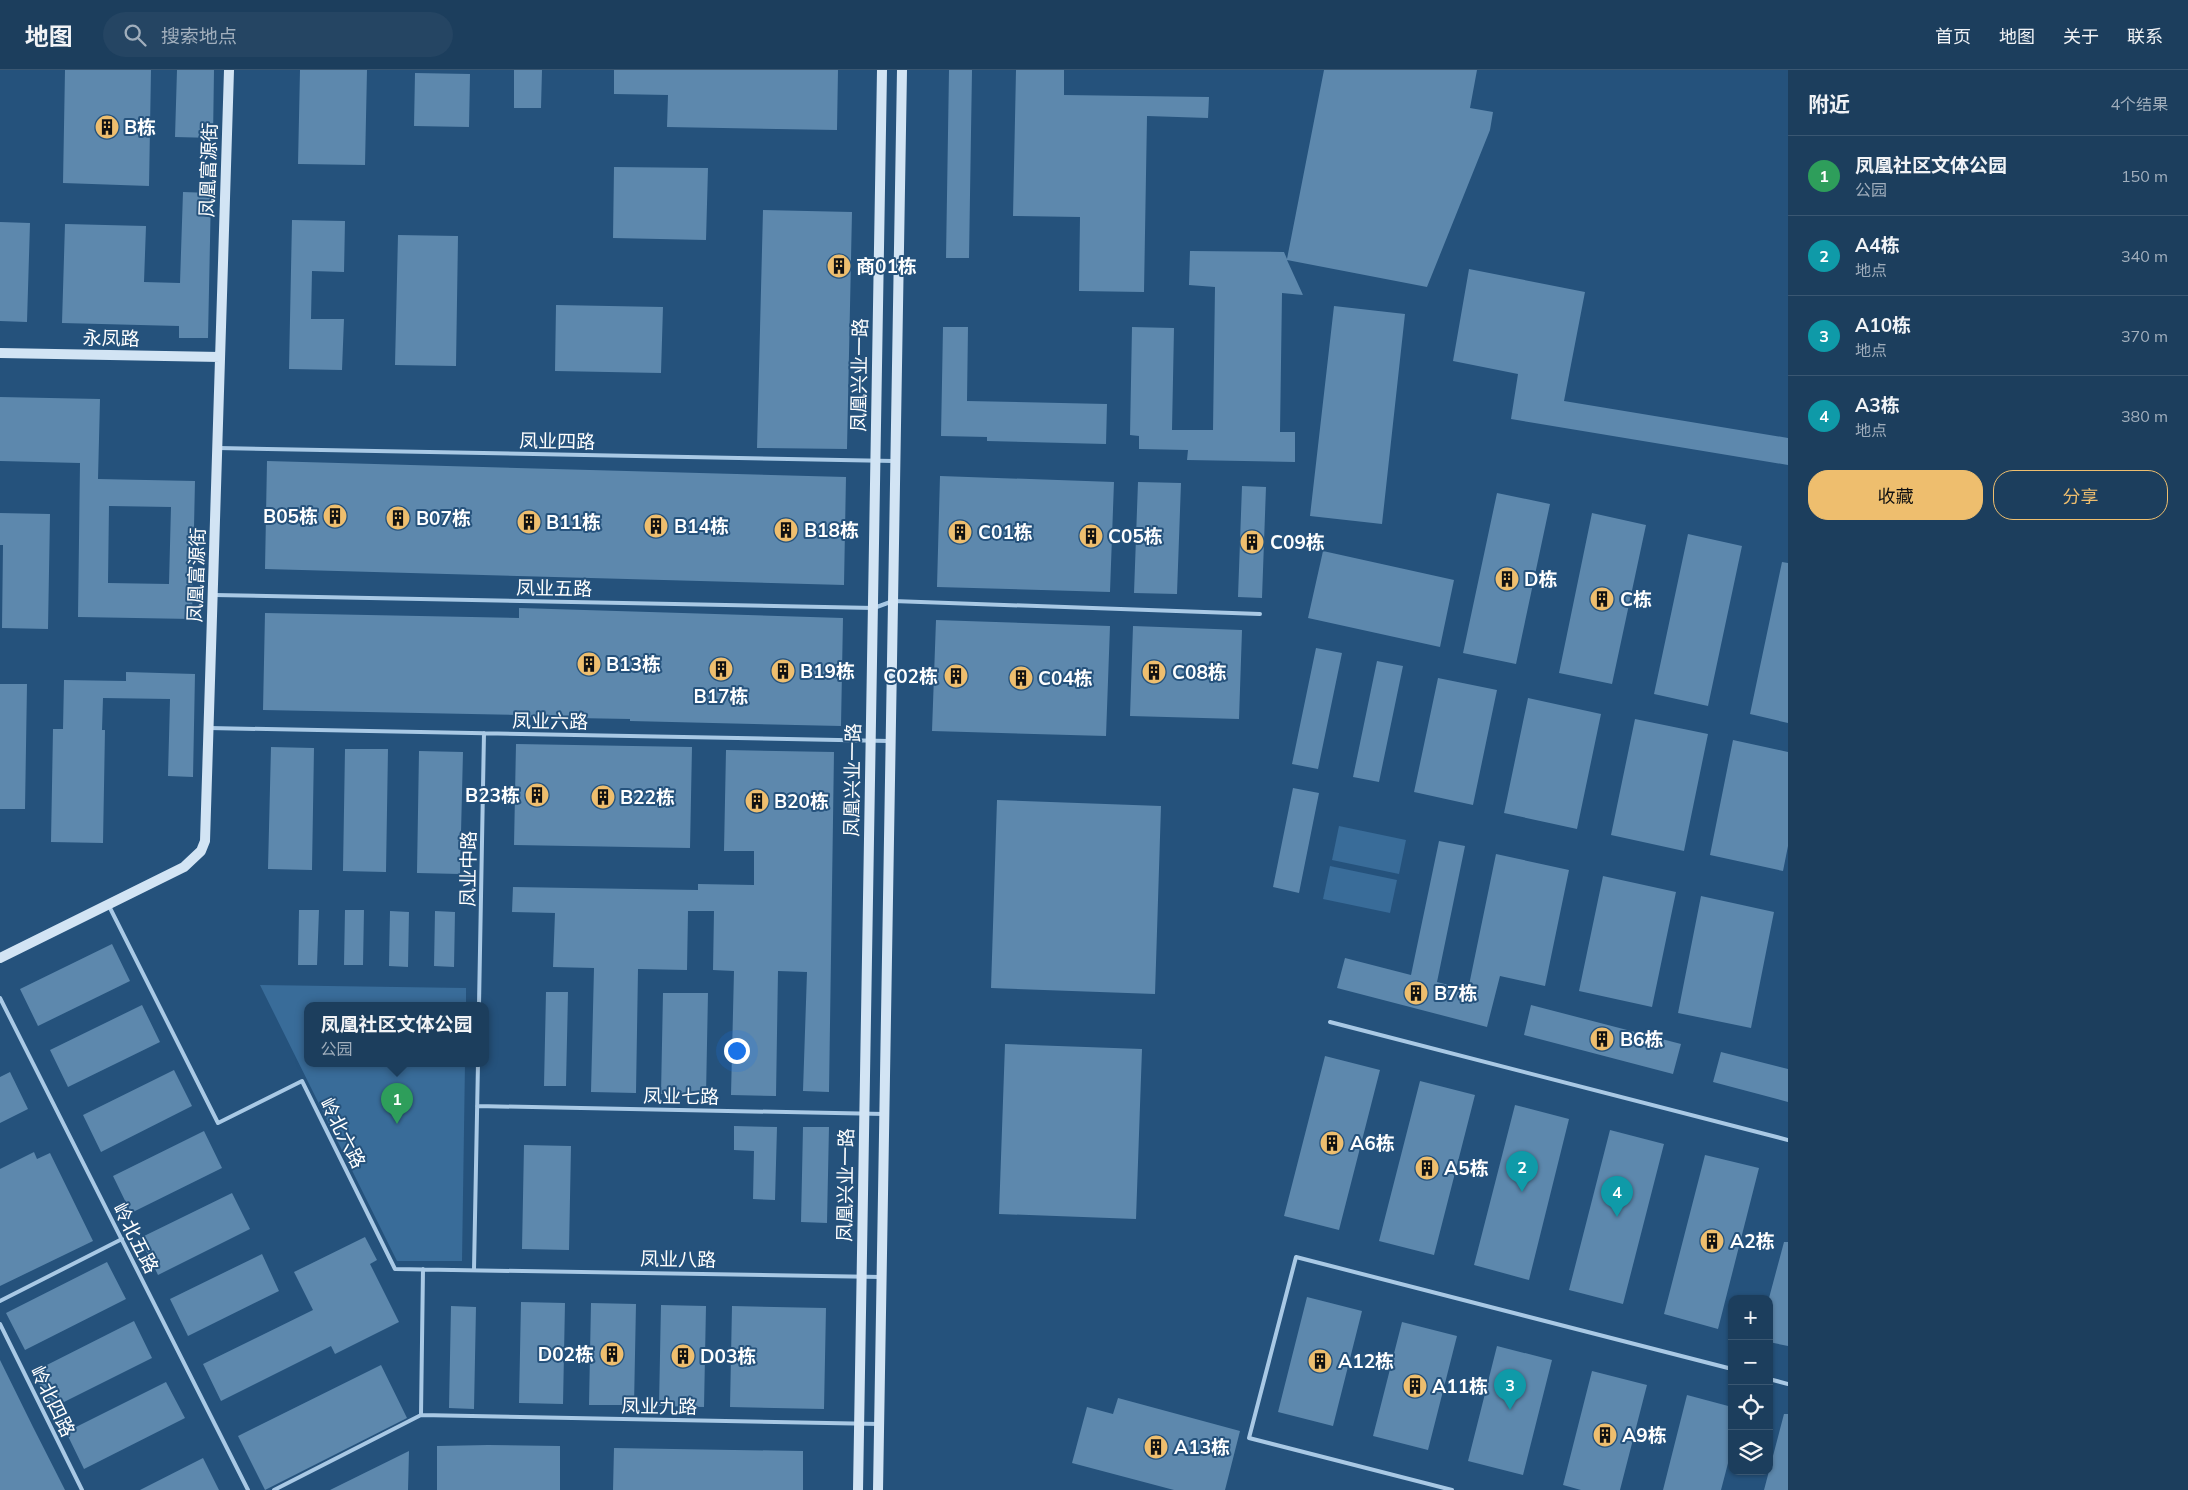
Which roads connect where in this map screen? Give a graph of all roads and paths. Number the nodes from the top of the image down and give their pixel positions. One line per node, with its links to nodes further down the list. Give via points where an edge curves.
1 (229, 70): 5 (street, 凤凰富源街)
2 (882, 70): 7 (street, 凤凰兴业一路)
3 (902, 70): 8 (street, 凤凰兴业一路)
4 (0, 353): 5 (street, 永凤路)
5 (220, 357): 6 (street, 凤凰富源街)
6 (218, 448): 7 (lane, 凤业四路); 9 (street, 凤凰富源街)
7 (876, 461): 8 (lane, 凤业四路); 11 (street, 凤凰兴业一路)
8 (896, 461): 10 (street, 凤凰兴业一路)
9 (213, 595): 11 (lane, 凤业五路); 13 (street, 凤凰富源街)
10 (893, 601): 11 (lane, 凤业五路); 12 (lane); 16 (street, 凤凰兴业一路)
11 (874, 608): 15 (street, 凤凰兴业一路)
12 (1260, 614)
13 (209, 728): 14 (lane, 凤业六路); 17 (street, 凤凰富源街, via 206,826 201,851 184,867)
14 (484, 733): 15 (lane, 凤业六路); 20 (lane, 凤业中路)
15 (870, 740): 16 (lane, 凤业六路); 24 (street, 凤凰兴业一路)
16 (891, 741): 25 (street, 凤凰兴业一路)
17 (109, 904): 18 (street, 凤凰富源街); 28 (lane, 岭北六路, via 218,1123 302,1081 396,1269)
18 (0, 958)
19 (0, 998): 27 (lane, 岭北五路)
20 (479, 1002)
21 (1330, 1022): 26 (lane)
22 (478, 1067): 23 (lane)
23 (477, 1106): 24 (lane, 凤业七路); 29 (lane)
24 (864, 1113): 25 (lane, 凤业七路); 30 (street, 凤凰兴业一路)
25 (884, 1114): 31 (street, 凤凰兴业一路)
26 (1788, 1140)
27 (122, 1239): 32 (lane); 41 (lane, 岭北五路)
28 (423, 1269): 29 (lane, 岭北六路); 37 (lane)
29 (474, 1269): 30 (lane, 凤业八路)
30 (861, 1276): 31 (lane, 凤业八路); 38 (street, 凤凰兴业一路)
31 (882, 1277): 39 (street, 凤凰兴业一路)
32 (0, 1302)
33 (0, 1324): 40 (lane, 岭北四路)
34 (1728, 1368): 45 (lane, via 1296,1257 1250,1438)
35 (1773, 1380): 36 (lane)
36 (1788, 1384)
37 (421, 1415): 38 (lane, 凤业九路); 42 (lane)
38 (859, 1424): 39 (lane, 凤业九路); 43 (street, 凤凰兴业一路)
39 (879, 1424): 44 (street, 凤凰兴业一路)
40 (82, 1490)
41 (248, 1490)
42 (274, 1490)
43 (858, 1490)
44 (878, 1490)
45 (1452, 1490)

